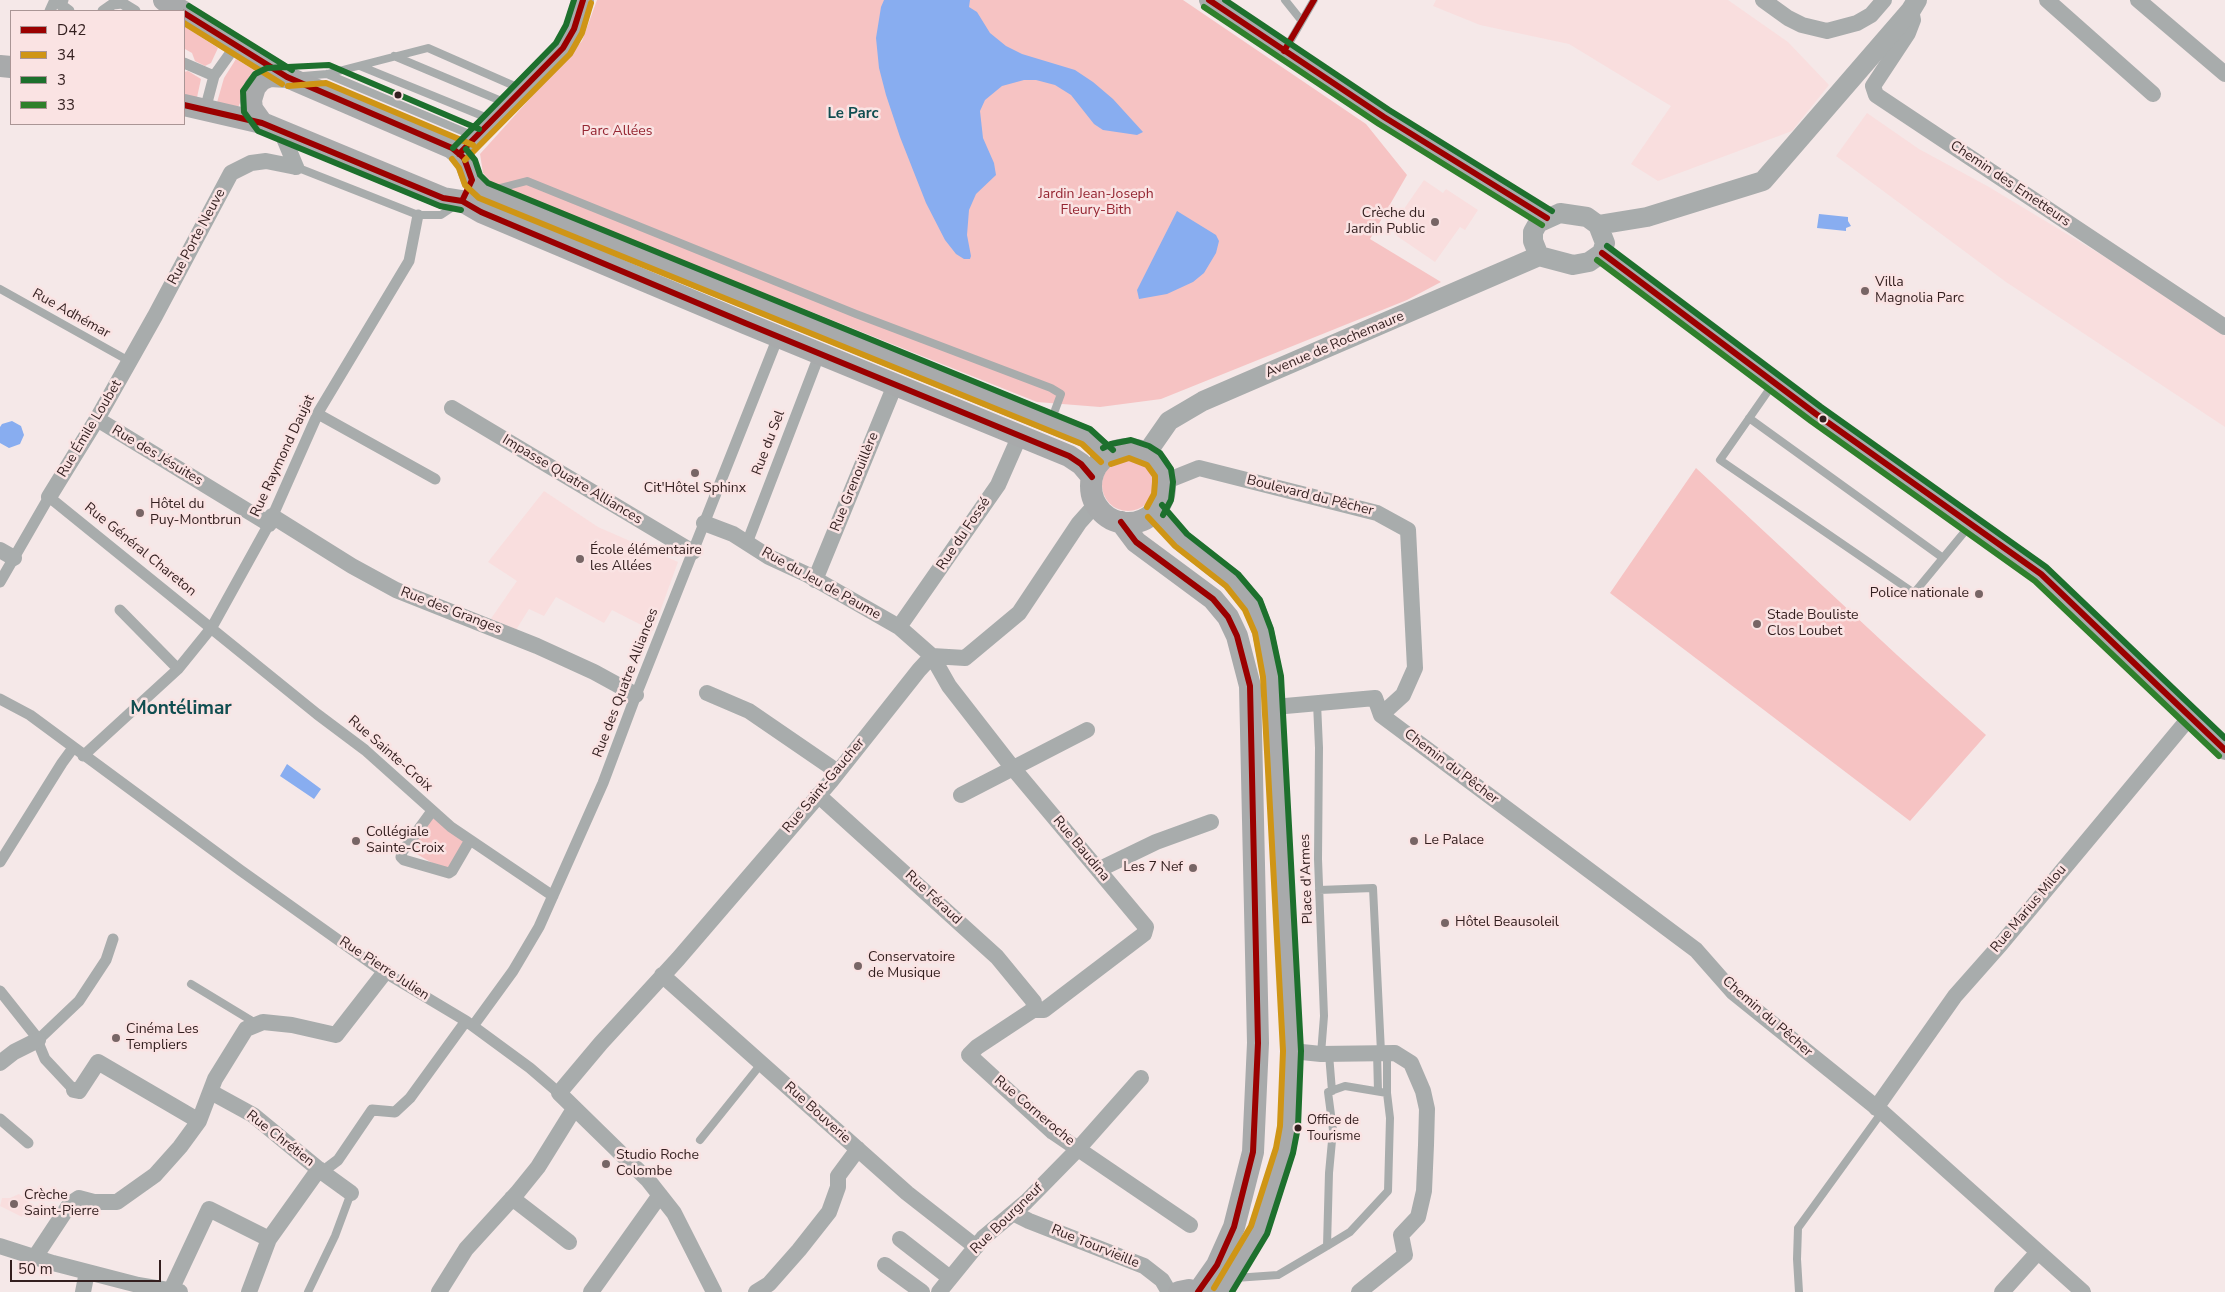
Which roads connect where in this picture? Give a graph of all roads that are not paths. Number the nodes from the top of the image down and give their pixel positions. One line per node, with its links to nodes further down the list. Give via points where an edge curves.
1 (62, 0): 12 (street, via 61,5)
2 (164, 0): 15 (main road)
3 (583, 0): 28 (main road, via 566,43)
4 (1208, 0): 18 (street)
5 (1285, 0): 17 (lane)
6 (1314, 0): 17 (lane)
7 (1763, 0): 8 (street, via 1802,26 1827,32 1857,23 1871,15)
8 (1884, 0)
9 (2047, 0): 27 (street)
10 (2138, 0): 24 (street)
11 (1914, 5): 40 (street, via 1763,181 1647,217); 44 (street, Chemin des Emetteurs, via 1908,32 1873,86 1876,94)
12 (67, 10)
13 (104, 10): 14 (street, via 122,3)
14 (133, 10)
15 (180, 10)
16 (185, 13): 26 (main road)
17 (1301, 20): 18 (lane)
18 (1284, 51): 39 (street, via 1384,118)
19 (230, 55): 25 (street)
20 (394, 56): 22 (lane); 28 (lane); 28 (lane, via 428,48)
21 (185, 62): 25 (street)
22 (360, 66): 23 (lane); 30 (lane)
23 (327, 74): 26 (lane); 32 (lane)
24 (2225, 74)
25 (214, 76): 29 (street)
26 (287, 77): 31 (main road, via 270,76 255,87 252,109); 33 (main road, via 452,148)
27 (2153, 94)
28 (514, 97): 30 (main road)
29 (194, 107): 31 (main road)
30 (492, 120): 32 (main road)
31 (271, 127): 34 (street); 37 (main road, via 443,198)
32 (476, 137): 33 (main road)
33 (459, 154): 35 (main road, via 464,158)
34 (296, 167): 38 (lane); 47 (street, Rue Porte Neuve, via 266,161 231,173)
35 (472, 180): 36 (main road); 37 (main road)
36 (492, 194): 54 (main road); 54 (lane, via 495,189 527,181 856,314 1051,388 1061,394)
37 (462, 201): 38 (lane, via 440,215); 45 (main road, via 481,212)
38 (418, 216): 51 (street, Rue Raymond Daujat, via 409,262)
39 (1546, 218): 40 (street, via 1560,214 1578,215); 42 (street, via 1538,223 1534,232 1533,241)
40 (1598, 225): 41 (street, via 1605,244)
41 (1602, 253): 42 (street, via 1589,262 1573,265); 48 (street)
42 (1539, 256): 56 (street, Avenue de Rochemaure, via 1203,401 1169,421)
43 (0, 289): 47 (lane, Rue Adhémar)
44 (2225, 327)
45 (778, 337): 46 (main road); 66 (street, Rue des Quatre Alliances)
46 (820, 353): 49 (main road); 68 (street, Rue du Sel)
47 (130, 361): 53 (street, Rue Émile Loubet)
48 (1774, 383): 52 (lane); 67 (street)
49 (895, 385): 55 (main road); 72 (street, Rue Grenouillère)
50 (452, 408): 69 (street, Impasse Quatre Alliances)
51 (318, 414): 59 (street); 64 (street, Rue Raymond Daujat)
52 (1749, 418): 71 (lane); 71 (lane, via 1720,460 1914,593)
53 (97, 419): 61 (street, Rue Émile Loubet); 64 (street, Rue des Jésuites)
54 (1050, 422): 57 (main road, via 1086,437)
55 (1020, 435): 58 (main road, via 1069,456 1081,464); 76 (street, Rue du Fossé, via 998,484)
56 (1146, 454): 57 (main road, via 1130,449); 60 (main road, via 1158,466)
57 (1106, 456): 58 (main road)
58 (1092, 478): 62 (main road, via 1091,491)
59 (435, 479)
60 (1164, 482): 63 (main road, via 1163,497); 84 (street, Boulevard du Pêcher, via 1199,468 1377,513 1408,530 1415,668 1403,695)
61 (49, 497): 70 (street); 75 (street, Rue Général Chareton)
62 (1096, 504): 65 (main road, via 1106,516); 77 (street, via 1079,523 1019,613 965,658)
63 (1155, 511): 65 (main road, via 1140,521); 83 (main road, via 1180,540 1232,580 1253,605 1265,640)
64 (270, 520): 75 (street, Rue Raymond Daujat); 80 (street, Rue des Granges, via 396,590 537,646)
65 (1121, 522): 159 (main road, via 1136,542 1213,598 1228,617 1237,636 1250,686 1258,1043 1253,1152 1234,1227 1217,1265)
66 (704, 523): 68 (street, Rue du Jeu de Paume); 69 (street, Rue des Quatre Alliances)
67 (1972, 523): 71 (lane); 85 (street, via 2041,574)
68 (747, 543): 72 (street, Rue du Jeu de Paume)
69 (693, 552): 80 (street, Rue des Quatre Alliances)
70 (7, 554): 73 (street)
71 (1943, 558)
72 (815, 580): 76 (street, Rue du Jeu de Paume)
73 (0, 582)
74 (120, 610): 78 (street)
75 (212, 627): 78 (street, Rue Raymond Daujat); 94 (street, Rue Sainte-Croix, via 365,750)
76 (899, 627): 77 (street, Rue du Jeu de Paume)
77 (932, 656): 90 (street, Rue Baudina, via 949,686); 91 (street, Rue Saint-Gaucher)
78 (178, 669): 89 (street, Rue Raymond Daujat)
79 (708, 693): 91 (street, via 749,711)
80 (636, 695): 100 (street, Rue des Quatre Alliances, via 603,783)
81 (0, 699): 87 (street, Rue Pierre Julien, via 30,715)
82 (1317, 703): 83 (street); 84 (street, via 1375,698); 99 (lane, Place d'Armes)
83 (1274, 707): 110 (main road)
84 (1381, 715): 122 (street, Chemin du Pêcher, via 1696,950 1733,992)
85 (2190, 717): 88 (street); 122 (street, Rue Marius Milou, via 1955,996)
86 (1086, 730): 90 (street)
87 (73, 748): 89 (street, Rue Pierre Julien); 97 (street)
88 (2225, 750)
89 (83, 756): 102 (street, Rue Pierre Julien)
90 (1012, 767): 93 (street); 98 (street, Rue Baudina)
91 (838, 772): 92 (street, Rue Saint-Gaucher)
92 (818, 795): 103 (street, Rue Saint-Gaucher); 106 (street, Rue Féraud, via 998,957 1034,1002)
93 (961, 795)
94 (432, 811): 96 (street, Rue Sainte-Croix); 96 (street, via 402,852 404,860 449,873)
95 (1211, 822): 98 (street, via 1156,842)
96 (470, 840): 100 (street, Rue Sainte-Croix)
97 (0, 862)
98 (1098, 870): 106 (street, Rue Baudina, via 1146,927 1144,934 1044,1010)
99 (1320, 890): 111 (lane, via 1374,888); 112 (lane, Place d'Armes)
100 (553, 896): 108 (street, Rue des Quatre Alliances, via 513,971)
101 (112, 939): 109 (street, via 106,960 79,1001)
102 (385, 972): 107 (street, via 336,1035 292,1025); 108 (street, Rue Pierre Julien)
103 (662, 975): 114 (street, Rue Bouverie); 120 (street, Rue Saint-Gaucher)
104 (191, 984): 107 (lane)
105 (0, 991): 109 (street)
106 (1033, 1010): 128 (street, Rue Corneroche, via 969,1055 1053,1132)
107 (258, 1024): 118 (street, via 246,1029 215,1080)
108 (470, 1024): 120 (street, Rue Pierre Julien); 129 (street, Rue des Quatre Alliances, via 410,1098 395,1112 372,1110 338,1160)
109 (38, 1040): 113 (street); 116 (street, via 45,1059)
110 (1292, 1051): 112 (street); 146 (main road, via 1290,1127 1285,1150 1259,1230)
111 (1381, 1052): 112 (street); 119 (lane); 160 (street, via 1395,1053 1410,1063 1423,1091 1427,1108 1424,1190 1418,1216 1401,1234 1405,1255)
112 (1325, 1054): 117 (lane, Place d'Armes)
113 (0, 1063)
114 (761, 1064): 125 (lane); 127 (street, Rue Bouverie)
115 (1141, 1078): 128 (street, Rue Bourgneuf)
116 (74, 1090): 124 (street, via 79,1091 98,1062)
117 (1332, 1090): 119 (lane, via 1345,1086); 139 (lane, Place d'Armes, via 1328,1092 1333,1130)
118 (212, 1092): 124 (street); 129 (street, Rue Chrétien, via 253,1115)
119 (1383, 1092): 139 (lane, via 1390,1118 1388,1191 1350,1232)
120 (559, 1093): 121 (street, Rue Pierre Julien)
121 (574, 1109): 131 (street, Rue Pierre Julien); 132 (street, via 538,1167)
122 (1879, 1110): 141 (street, Chemin du Pêcher); 161 (lane, via 1798,1228)
123 (0, 1119): 126 (street)
124 (199, 1121): 142 (street, via 155,1175 117,1202 106,1204 79,1198 70,1204)
125 (700, 1140)
126 (28, 1143)
127 (858, 1149): 140 (street, Rue Bouverie, via 907,1193); 154 (street, via 838,1176 838,1187 829,1212 769,1284)
128 (1078, 1149): 133 (street, Rue Bourgneuf); 134 (street, Rue Corneroche)
129 (320, 1170): 130 (street, Rue Chrétien); 135 (street)
130 (351, 1193): 150 (lane)
131 (660, 1195): 152 (street); 153 (street, Rue Pierre Julien, via 674,1213)
132 (512, 1198): 137 (street); 151 (street, via 466,1249)
133 (1013, 1213): 140 (street, Rue Bourgneuf, via 982,1238); 157 (street, Rue Tourvieille, via 1144,1266 1162,1280)
134 (1190, 1225)
135 (269, 1239): 147 (street, via 209,1209); 149 (street)
136 (900, 1239): 145 (street)
137 (569, 1242)
138 (0, 1246): 142 (street)
139 (1327, 1246): 146 (lane, via 1278,1275)
140 (976, 1247): 145 (street, Rue Bourgneuf)
141 (2038, 1252): 162 (street); 163 (street, Chemin du Pêcher)
142 (35, 1257): 144 (street)
143 (885, 1265): 155 (street)
144 (87, 1272): 147 (street); 148 (street)
145 (950, 1278): 156 (street, Rue Bourgneuf)
146 (1227, 1285)
147 (176, 1291)
148 (83, 1292)
149 (248, 1292)
150 (308, 1292)
151 (439, 1292)
152 (591, 1292)
153 (714, 1292)
154 (756, 1292)
155 (922, 1292)
156 (939, 1292)
157 (1169, 1292)
158 (1179, 1292): 159 (main road)
159 (1198, 1292)
160 (1359, 1292)
161 (1799, 1292)
162 (2002, 1292)
163 (2084, 1292)

